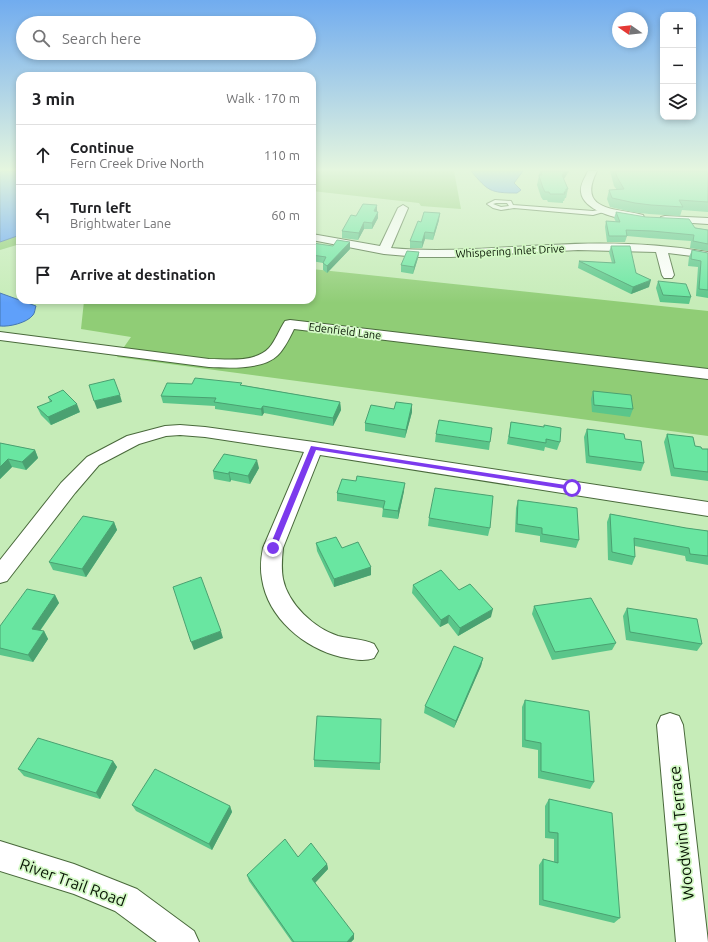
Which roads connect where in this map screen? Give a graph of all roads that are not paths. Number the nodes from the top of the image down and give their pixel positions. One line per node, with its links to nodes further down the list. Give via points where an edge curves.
1 (400, 215): 6 (street)
2 (621, 215): 3 (street)
3 (708, 221)
4 (316, 238): 6 (street, Whispering Inlet Drive)
5 (661, 248): 6 (street, Whispering Inlet Drive, via 604,246 435,254); 7 (street, Whispering Inlet Drive); 8 (street)
6 (384, 251)
7 (708, 255)
8 (668, 275)
9 (0, 336): 10 (street, Edenfield Lane, via 209,363 239,364 260,359 272,352 290,324)
10 (708, 374)
11 (314, 448): 12 (street); 13 (street, via 180,430 165,431 133,440 106,452 81,472); 14 (street, via 273,548 270,561 273,588 286,610 311,632 335,645)
12 (708, 509)
13 (0, 575)
14 (366, 652)
15 (670, 725): 18 (street, Woodwind Terrace)
16 (0, 856): 17 (street, River Trail Road, via 74,879 126,900)
17 (183, 942)
18 (692, 942)

